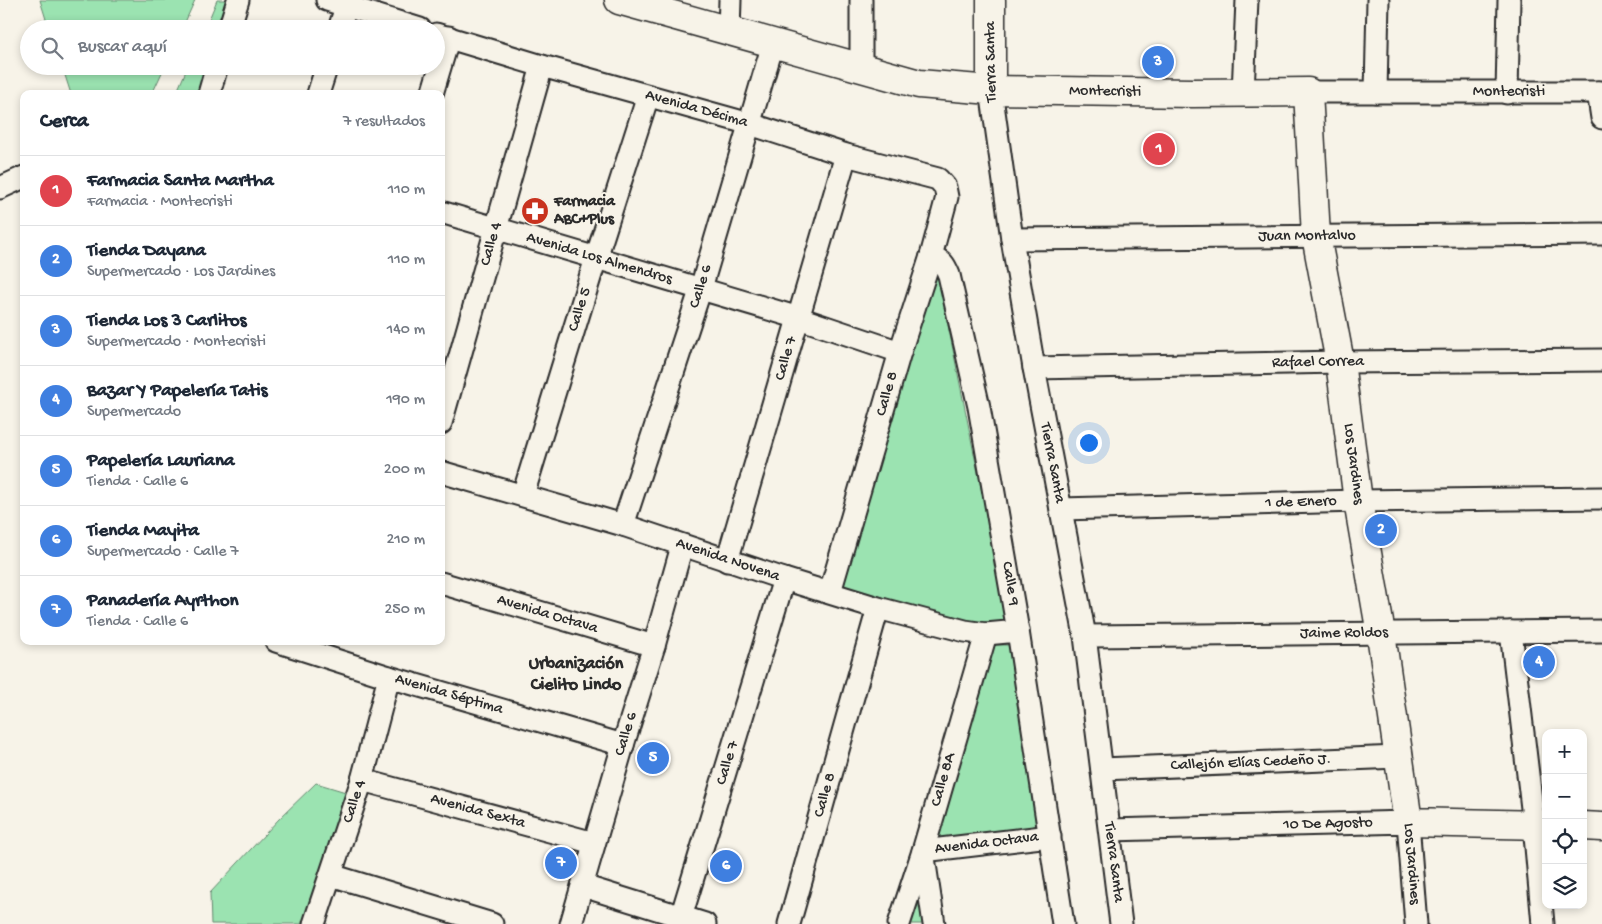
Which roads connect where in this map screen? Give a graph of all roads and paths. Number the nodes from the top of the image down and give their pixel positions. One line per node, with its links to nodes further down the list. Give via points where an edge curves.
1 (238, 0): 10 (street)
2 (619, 0): 13 (street, Montecristi)
3 (730, 0): 13 (street)
4 (862, 0): 17 (street)
5 (991, 0): 24 (street, Tierra Santa)
6 (1247, 0): 28 (street)
7 (1378, 0): 26 (street)
8 (1509, 0): 29 (street)
9 (337, 4): 11 (street); 12 (street)
10 (232, 20)
11 (338, 20)
12 (390, 20)
13 (729, 32): 15 (street, Montecristi)
14 (445, 36): 16 (street, Avenida Décima)
15 (773, 44): 17 (street, Montecristi); 32 (street, Calle 6)
16 (542, 66): 30 (street, Avenida Décima); 38 (street, Calle 4)
17 (860, 67): 24 (street, Montecristi, via 918,84)
18 (214, 75): 21 (street)
19 (324, 75): 22 (street)
20 (436, 75): 23 (street)
21 (210, 90)
22 (319, 90)
23 (433, 90)
24 (990, 90): 28 (street, Montecristi); 41 (street, Tierra Santa)
25 (1308, 92): 26 (street, Montecristi); 28 (street, Montecristi); 40 (street, Los Jardines)
26 (1376, 92): 29 (street, Montecristi)
27 (1600, 92): 29 (street, Montecristi); 31 (street)
28 (1243, 93)
29 (1507, 93)
30 (648, 96): 32 (street, Avenida Décima); 43 (street, Calle 5)
31 (1602, 118)
32 (750, 124): 33 (street, Avenida Décima); 44 (street, Calle 6)
33 (846, 155): 36 (street, Avenida Décima, via 938,179 945,187); 45 (street, Calle 7)
34 (20, 179): 35 (street)
35 (0, 188)
36 (947, 197): 42 (street, Calle 8)
37 (445, 213): 38 (street, Avenida Los Almendros)
38 (497, 228): 43 (street, Avenida Los Almendros); 50 (street, Calle 4)
39 (1602, 234): 40 (street, Juan Montalvo)
40 (1316, 236): 41 (street, Juan Montalvo); 48 (street, Los Jardines)
41 (1012, 238): 49 (street, Tierra Santa)
42 (931, 256): 46 (street, Calle 8); 63 (street, Calle 9, via 946,266 953,288 979,407)
43 (596, 258): 44 (street, Avenida Los Almendros); 52 (street, Calle 5)
44 (701, 288): 45 (street, Avenida Los Almendros); 56 (street, Calle 6)
45 (799, 318): 46 (street, Avenida Los Almendros); 58 (street, Calle 7)
46 (900, 352): 61 (street, Calle 8)
47 (1602, 360): 48 (street, Rafael Correa)
48 (1340, 362): 49 (street, Rafael Correa); 54 (street, Los Jardines)
49 (1034, 368): 55 (street, Tierra Santa)
50 (445, 409)
51 (445, 473): 52 (street, Avenida Novena)
52 (523, 495): 56 (street, Avenida Novena)
53 (1602, 498): 54 (street, 1 de Enero)
54 (1358, 501): 55 (street, 1 de Enero); 67 (street, Los Jardines)
55 (1061, 509): 68 (street, Tierra Santa)
56 (623, 526): 57 (street, Avenida Novena)
57 (682, 546): 58 (street, Avenida Novena); 70 (street, Calle 6)
58 (727, 561): 59 (street, Avenida Novena)
59 (784, 579): 61 (street, Avenida Novena); 86 (street, Calle 7)
60 (445, 584): 70 (street, Avenida Octava)
61 (830, 592): 62 (street, Avenida Novena)
62 (878, 608): 66 (street, Avenida Novena); 91 (street, Calle 8)
63 (1018, 631): 66 (street, Avenida Novena); 81 (street, Calle 9)
64 (1602, 631): 65 (street, Jaime Roldos)
65 (1511, 632): 67 (street, Jaime Roldos); 77 (street)
66 (986, 634): 83 (street, Calle 8A)
67 (1381, 634): 68 (street, Jaime Roldos); 73 (street, Los Jardines)
68 (1085, 636): 74 (street, Tierra Santa)
69 (289, 645): 71 (street, Avenida Séptima)
70 (654, 646): 72 (street, Calle 6)
71 (389, 677): 72 (street, Avenida Séptima); 75 (street, Calle 4)
72 (623, 745): 82 (street, Calle 6)
73 (1398, 757): 74 (street, Callejón Elías Cedeño J.); 76 (street, Los Jardines)
74 (1102, 770): 80 (street, Tierra Santa)
75 (362, 780): 82 (street, Avenida Sexta); 84 (street, Calle 4)
76 (1408, 822): 77 (street, 10 De Agosto); 80 (street, 10 De Agosto); 96 (street, Los Jardines)
77 (1540, 825): 97 (street)
78 (1587, 826): 79 (street)
79 (1602, 827)
80 (1110, 830): 95 (street, Tierra Santa)
81 (1050, 836): 83 (street, Avenida Octava); 94 (street, Calle 9)
82 (594, 843): 85 (street, Calle 6)
83 (923, 851): 92 (street, Calle 8A); 93 (street)
84 (331, 875): 87 (street, Calle 4); 88 (street)
85 (583, 886): 86 (street); 89 (street, Calle 6)
86 (681, 917): 90 (street)
87 (314, 924)
88 (492, 924)
89 (571, 924)
90 (706, 924)
91 (789, 924)
92 (899, 924)
93 (934, 924)
94 (1063, 924)
95 (1121, 924)
96 (1416, 924)
97 (1543, 924)

